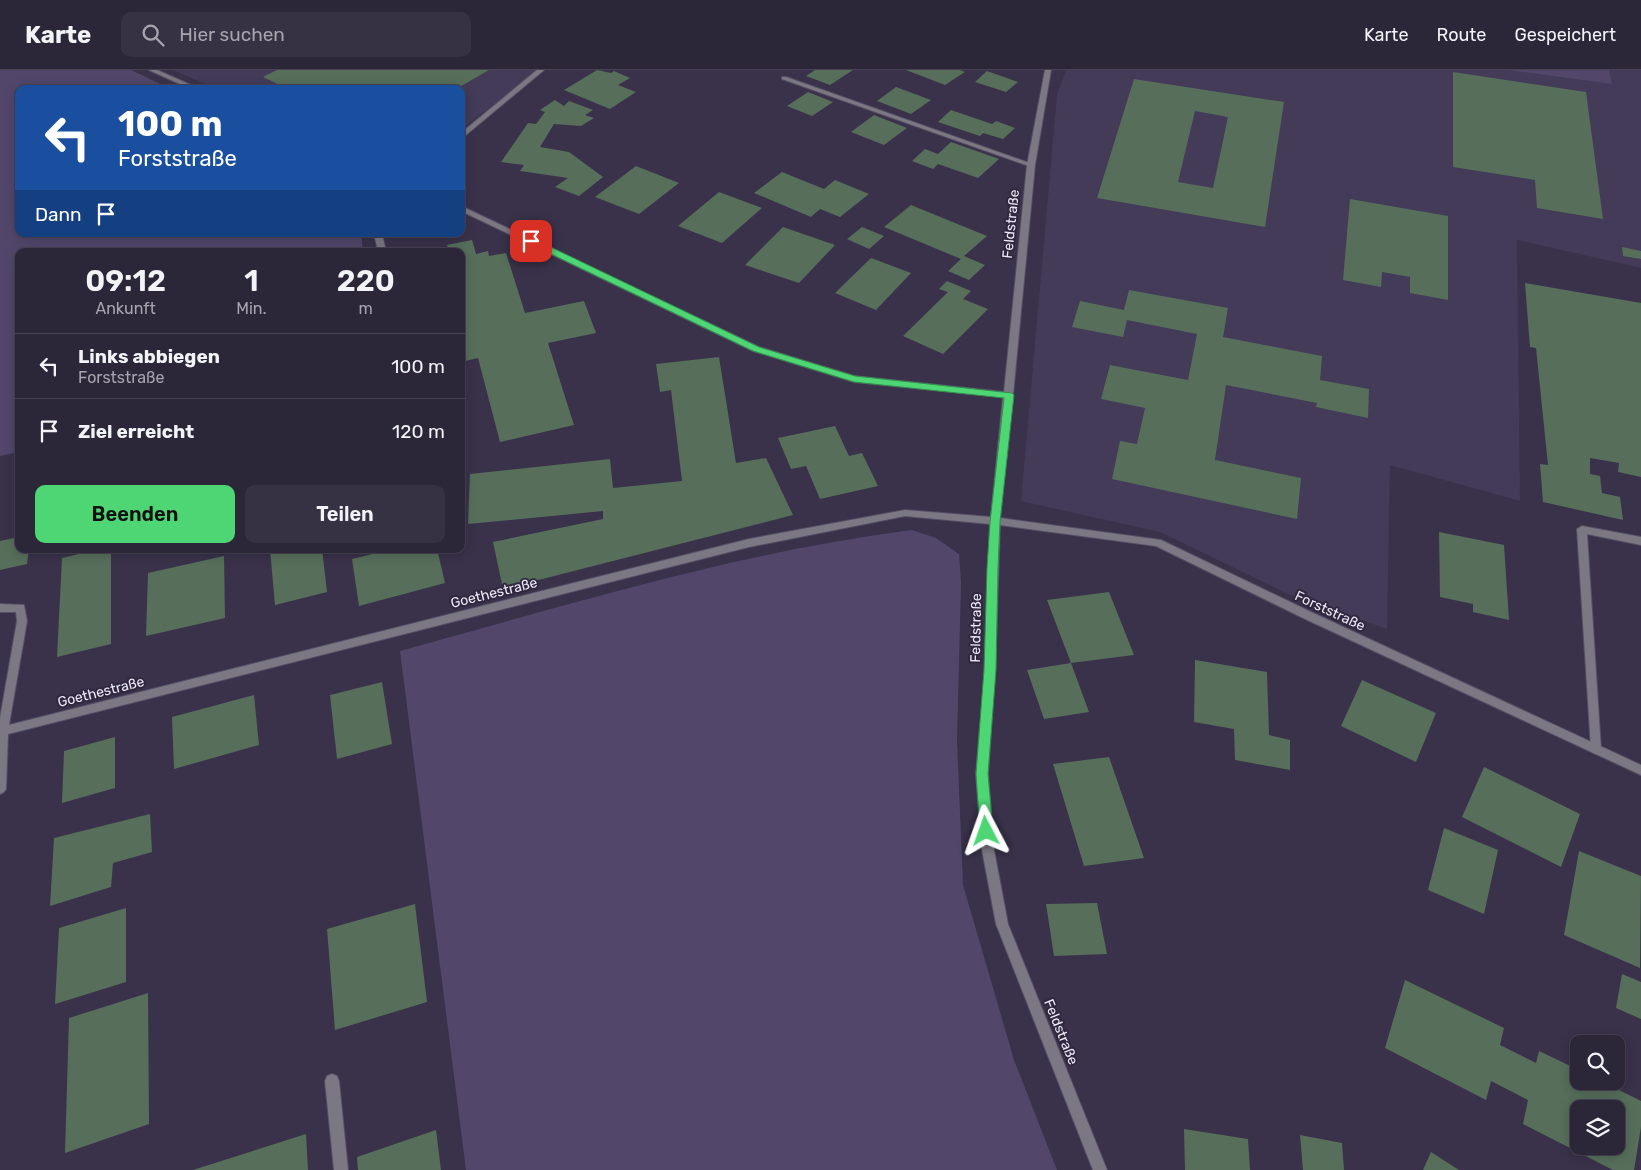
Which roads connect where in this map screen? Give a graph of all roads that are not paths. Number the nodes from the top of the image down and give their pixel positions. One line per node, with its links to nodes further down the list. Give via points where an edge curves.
1 (152, 70): 5 (street)
2 (541, 70): 6 (street)
3 (1048, 70): 7 (street, Feldstraße)
4 (784, 78): 7 (street)
5 (188, 85)
6 (465, 134)
7 (1031, 165): 9 (street, Feldstraße)
8 (465, 210): 9 (street, via 756,349 854,379)
9 (1009, 395): 10 (street, Feldstraße)
10 (995, 522): 13 (street, Goethestraße, via 905,513 749,543); 14 (street, Forststraße, via 1158,543); 19 (street, Feldstraße, via 990,670 982,774 988,850 1002,924)
11 (1641, 541): 14 (street, via 1582,529)
12 (0, 608): 13 (street, via 20,608 22,621)
13 (2, 731): 16 (street)
14 (1596, 749): 15 (street, Forststraße)
15 (1641, 770)
16 (0, 789)
17 (332, 1081): 18 (street)
18 (341, 1170)
19 (1100, 1170)

